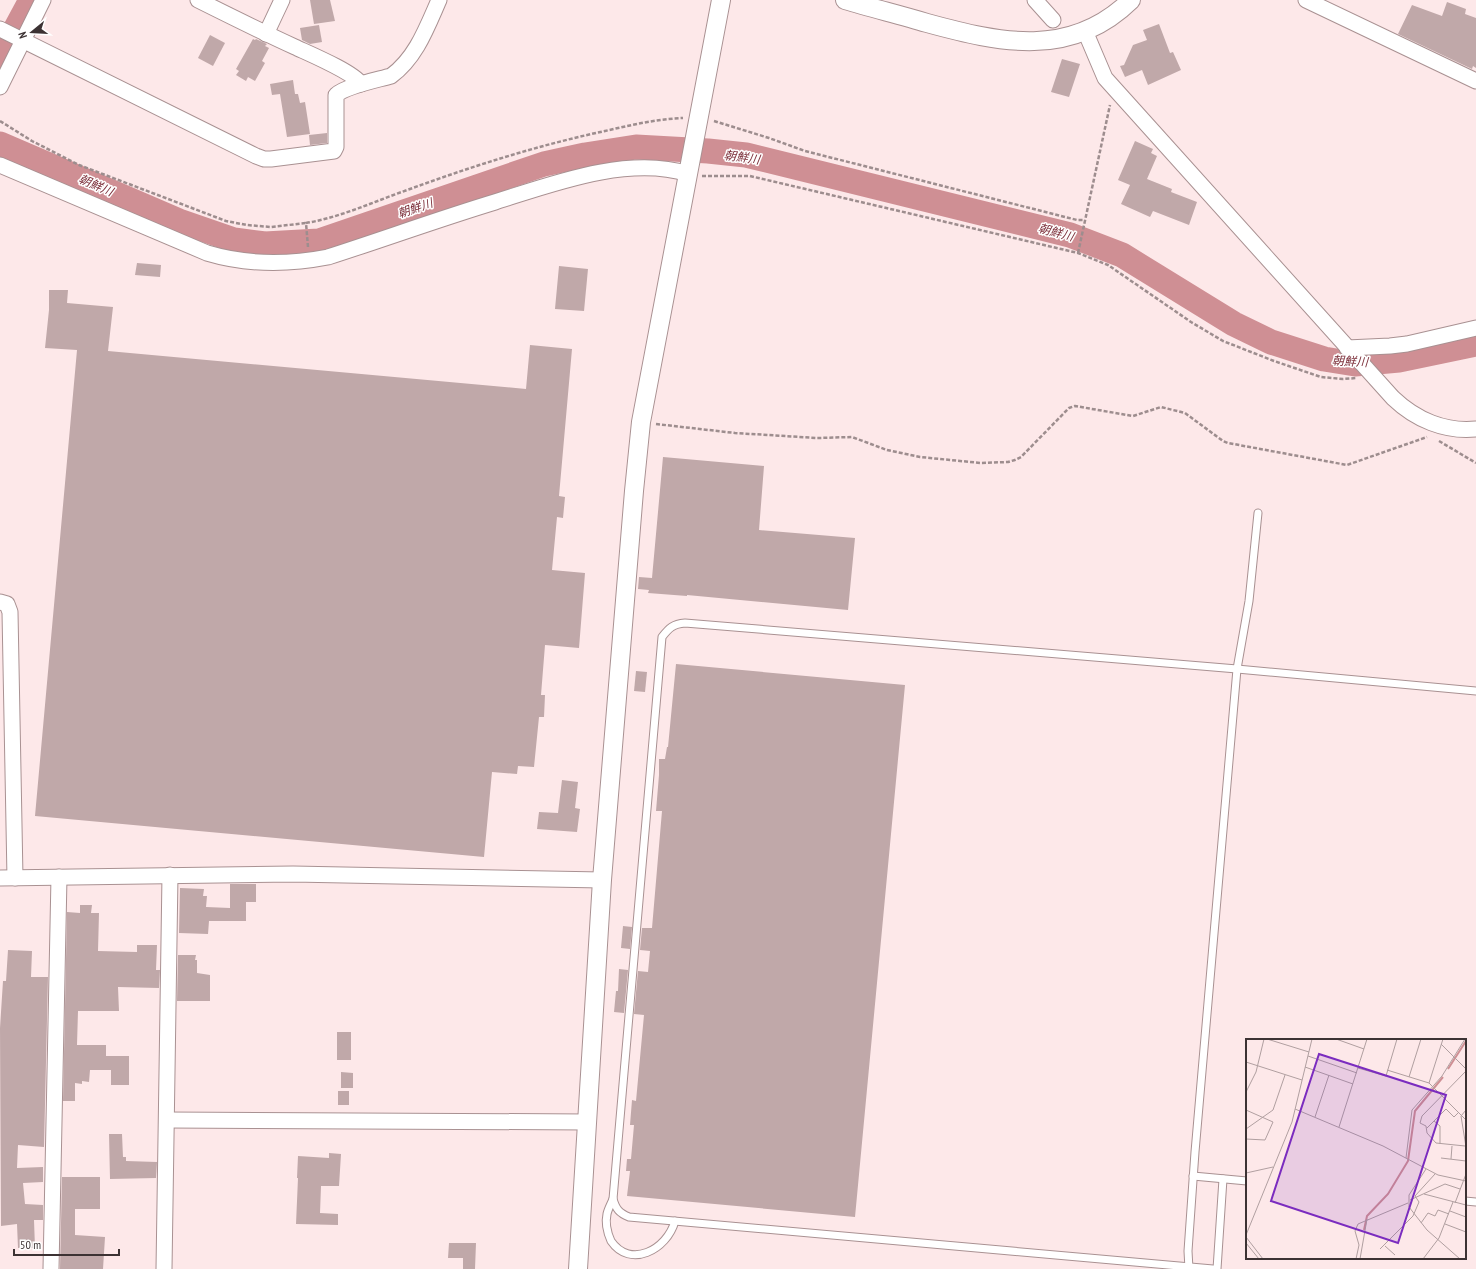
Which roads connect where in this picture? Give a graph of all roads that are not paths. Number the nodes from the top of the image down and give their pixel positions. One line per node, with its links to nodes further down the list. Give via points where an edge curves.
1 (43, 0): 14 (street)
2 (198, 0): 13 (street)
3 (282, 0): 13 (street)
4 (439, 0): 16 (street, via 425,32 402,66 391,76)
5 (721, 0): 19 (street)
6 (845, 0): 12 (street, via 968,35 1034,42 1061,39)
7 (1035, 0): 10 (street)
8 (1131, 0): 12 (street, via 1119,11)
9 (1306, 0): 15 (street)
10 (1053, 20)
11 (0, 29): 14 (street)
12 (1085, 31): 21 (street, via 1105,78)
13 (266, 34): 16 (street, via 347,73)
14 (23, 40): 16 (street, via 264,159 334,151 336,95); 17 (street)
15 (1476, 81)
16 (361, 84)
17 (0, 87)
18 (0, 165): 19 (street, via 207,253 239,261 280,263 328,257 586,175 638,168)
19 (689, 168): 30 (street, via 641,422)
20 (1476, 328): 21 (street, via 1407,344)
21 (1349, 349): 22 (street, via 1398,403 1416,416 1438,426 1461,430)
22 (1476, 429)
23 (1258, 513): 25 (lane, via 1249,601)
24 (0, 602): 29 (street, via 7,604 10,612)
25 (1237, 669): 26 (lane); 33 (lane); 36 (lane, via 685,624 676,624 669,628 662,637 660,656)
26 (1476, 691)
27 (170, 875): 28 (street); 30 (street, via 293,874); 31 (street)
28 (59, 877): 29 (street); 41 (street)
29 (7, 878)
30 (602, 880): 32 (street)
31 (167, 1120): 32 (street); 42 (street)
32 (587, 1122): 43 (street)
33 (1193, 1176): 34 (lane); 40 (lane)
34 (1223, 1179): 35 (lane); 45 (lane)
35 (1246, 1181)
36 (613, 1199): 39 (lane, via 621,1214 629,1217); 39 (lane, via 607,1213 607,1232 615,1248 628,1258 642,1258 654,1253 673,1228)
37 (1466, 1201): 38 (lane)
38 (1476, 1202)
39 (674, 1221): 40 (lane)
40 (1189, 1268): 44 (lane)
41 (51, 1269)
42 (164, 1269)
43 (578, 1269)
44 (1213, 1269)
45 (1217, 1269)

